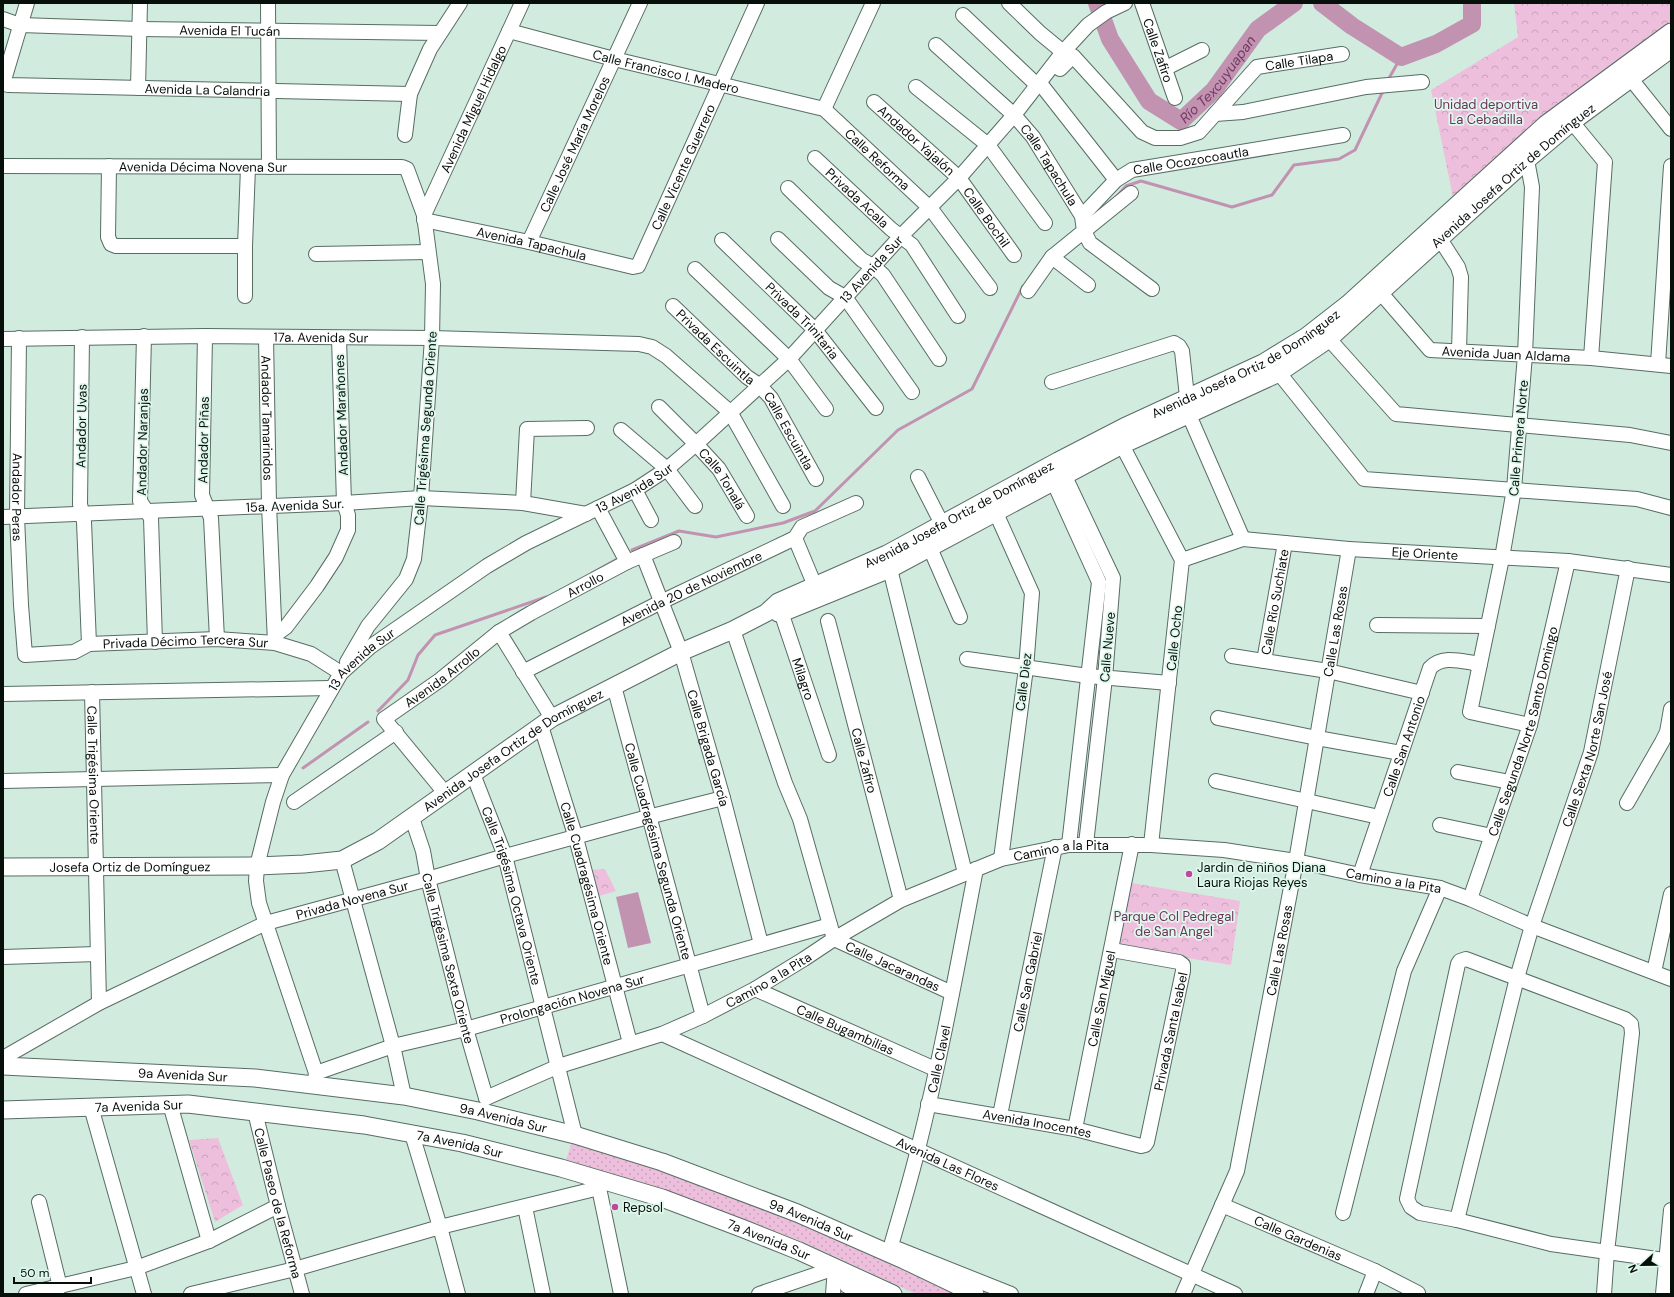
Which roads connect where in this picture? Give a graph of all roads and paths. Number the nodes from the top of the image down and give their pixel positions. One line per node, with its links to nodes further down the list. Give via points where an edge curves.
1 (27, 3): 14 (street)
2 (140, 3): 15 (street)
3 (268, 3): 16 (street)
4 (460, 3): 18 (street)
5 (522, 3): 17 (street, Avenida Miguel Hidalgo)
6 (640, 3): 25 (street, Calle José María Morelos)
7 (757, 3): 29 (street, Calle Vicente Guerrero)
8 (873, 3): 37 (street)
9 (1009, 3): 23 (street, via 1040,33)
10 (1125, 3): 23 (street, 13 Avenida Sur, via 1088,25)
11 (1142, 3): 26 (street, Calle Zafiro)
12 (963, 15): 30 (street, Calle Ocozocoautla)
13 (3, 19): 14 (street, Avenida El Tucán)
14 (20, 25): 15 (street, Avenida El Tucán); 32 (street, Avenida La Calandria, via 5,84)
15 (140, 29): 16 (street, Avenida El Tucán); 32 (street)
16 (268, 30): 18 (street, Avenida El Tucán); 33 (street)
17 (509, 30): 25 (street, Calle Francisco I. Madero); 59 (street, Avenida Miguel Hidalgo)
18 (440, 32): 34 (street)
19 (1671, 32): 78 (main road, Avenida Josefa Ortiz de Domínguez, via 1546,124)
20 (936, 45): 39 (street, Calle Tapachula)
21 (1671, 49): 27 (main road, Avenida Josefa Ortiz de Domínguez)
22 (1202, 50): 26 (street)
23 (1068, 54): 30 (street, 13 Avenida Sur); 38 (street, via 1142,132 1155,138 1180,138 1199,132)
24 (1342, 54): 38 (street, Calle Tilapa, via 1256,67)
25 (614, 59): 29 (street, Calle Francisco I. Madero); 67 (street, Calle José María Morelos)
26 (1166, 68): 35 (street, Calle Zafiro)
27 (1631, 78): 40 (main road, Avenida Josefa Ortiz de Domínguez); 41 (street)
28 (1422, 82): 38 (street, via 1366,87 1243,112)
29 (720, 83): 37 (street, Calle Francisco I. Madero); 73 (street, Calle Vicente Guerrero)
30 (1040, 86): 39 (street, 13 Avenida Sur); 54 (street, Calle Ocozocoautla)
31 (916, 87): 44 (street)
32 (138, 88): 33 (street, Avenida La Calandria)
33 (268, 91): 34 (street, Avenida La Calandria); 51 (street)
34 (410, 94): 42 (street)
35 (1176, 98)
36 (874, 102): 53 (street, Andador Yajalón)
37 (824, 109): 57 (street, Calle Reforma)
38 (1215, 114)
39 (1014, 115): 44 (street, 13 Avenida Sur); 58 (street, Calle Tapachula, via 1033,137)
40 (1572, 122): 46 (main road, Avenida Josefa Ortiz de Domínguez); 97 (street, via 1605,162)
41 (1671, 129)
42 (405, 135)
43 (1343, 135): 54 (street, Calle Ocozocoautla, via 1132,170)
44 (988, 145): 53 (street, 13 Avenida Sur); 60 (street)
45 (815, 158): 63 (street, Privada Acala, via 891,229)
46 (1527, 160): 66 (main road, Avenida Josefa Ortiz de Domínguez); 96 (street, Calle Primera Norte, via 1532,187)
47 (3, 166): 48 (street, Avenida Décima Novena Sur)
48 (109, 166): 50 (street, Avenida Décima Novena Sur); 68 (street, via 108,237 111,244)
49 (1671, 166): 61 (street)
50 (248, 167): 51 (street, Avenida Décima Novena Sur); 68 (street)
51 (269, 167): 52 (street, Avenida Décima Novena Sur)
52 (402, 167): 59 (street, Calle Trigésima Segunda Oriente, via 410,174)
53 (959, 178): 57 (street, 13 Avenida Sur); 71 (street, Calle Bochil)
54 (1116, 180): 58 (street)
55 (788, 188): 74 (street, via 862,260)
56 (1131, 193): 62 (street)
57 (931, 209): 63 (street, 13 Avenida Sur); 77 (street, Calle Reforma)
58 (1082, 216): 62 (street)
59 (424, 218): 67 (street, Avenida Tapachula); 69 (street, Calle Trigésima Segunda Oriente)
60 (1045, 223)
61 (1669, 228): 100 (street)
62 (1084, 232): 72 (street); 79 (street, via 1090,243)
63 (902, 236): 74 (street, 13 Avenida Sur); 84 (street, Privada Acala, via 912,245)
64 (778, 239): 82 (street, via 829,288)
65 (722, 240): 85 (street, Privada Trinitaria)
66 (1440, 240): 78 (main road, Avenida Josefa Ortiz de Domínguez); 95 (street, via 1458,267 1461,277)
67 (529, 242): 73 (street, Avenida Tapachula, via 633,267)
68 (244, 246): 81 (street)
69 (428, 252): 70 (street); 92 (street, Calle Trigésima Segunda Oriente, via 433,284)
70 (316, 254)
71 (1014, 255)
72 (1052, 257): 76 (street); 80 (street)
73 (638, 266)
74 (873, 266): 82 (street, 13 Avenida Sur); 99 (street, via 883,275)
75 (695, 270): 98 (street)
76 (1088, 285)
77 (990, 288)
78 (1376, 288): 94 (main road, Avenida Josefa Ortiz de Domínguez); 95 (street, Avenida Juan Aldama, via 1430,350); 106 (main road, Avenida Josefa Ortiz de Domínguez, via 1348,304 1308,336)
79 (1152, 289)
80 (1028, 291)
81 (245, 296)
82 (845, 297): 85 (street, 13 Avenida Sur); 104 (street)
83 (673, 306): 103 (street, Privada Escuintla, via 747,377)
84 (958, 316)
85 (815, 330): 98 (street, 13 Avenida Sur); 107 (street, Privada Trinitaria)
86 (144, 336): 87 (street, 17a. Avenida Sur); 88 (street, 17a. Avenida Sur); 131 (street, Andador Naranjas, via 140,501)
87 (205, 336): 89 (street, 17a. Avenida Sur); 129 (street, Andador Piñas, via 202,495)
88 (82, 337): 90 (street, 17a. Avenida Sur); 134 (street, Andador Uvas)
89 (266, 337): 91 (street, 17a. Avenida Sur); 126 (street, Andador Tamarindos)
90 (19, 338): 93 (street, 17a. Avenida Sur); 137 (street, Andador Peras)
91 (339, 338): 92 (street, 17a. Avenida Sur); 123 (street, Andador Marañones)
92 (432, 338): 109 (street, 17a. Avenida Sur, via 639,344 652,347 666,356); 122 (street, Calle Trigésima Segunda Oriente)
93 (3, 339)
94 (1330, 339): 101 (main road, Avenida Josefa Ortiz de Domínguez); 110 (street, via 1396,414)
95 (1459, 351): 96 (street, Avenida Juan Aldama)
96 (1525, 355): 97 (street, Avenida Juan Aldama); 110 (street, Calle Primera Norte)
97 (1591, 358): 100 (street, Avenida Juan Aldama)
98 (789, 359): 103 (street, 13 Avenida Sur); 108 (street)
99 (939, 359)
100 (1664, 365)
101 (1279, 372): 106 (main road, Avenida Josefa Ortiz de Domínguez); 120 (street, via 1364,478)
102 (1052, 382): 106 (street, via 1174,343 1182,351)
103 (759, 385): 109 (street, 13 Avenida Sur); 119 (street, Calle Escuintla, via 770,398)
104 (912, 392)
105 (659, 407): 114 (street, Calle Tonalá)
106 (1188, 407): 115 (main road, Avenida Josefa Ortiz de Domínguez); 117 (main road, Avenida Josefa Ortiz de Domínguez, via 1124,427); 141 (street)
107 (876, 408)
108 (826, 409)
109 (730, 412): 114 (street, 13 Avenida Sur); 128 (street, 17a. Avenida Sur)
110 (1520, 426): 113 (street, via 1630,435); 120 (street, Calle Primera Norte)
111 (587, 428): 125 (street, via 527,430)
112 (621, 430): 116 (street)
113 (1671, 443)
114 (696, 444): 116 (street, 13 Avenida Sur); 135 (street, Calle Tonalá, via 719,469)
115 (1122, 445): 117 (main road, Avenida Josefa Ortiz de Domínguez); 148 (street)
116 (667, 469): 121 (street, 13 Avenida Sur); 127 (street)
117 (1056, 471): 133 (main road, Avenida Josefa Ortiz de Domínguez); 139 (main road, Avenida Josefa Ortiz de Domínguez); 177 (street, Calle Nueve, via 1100,582); 178 (street, Calle Nueve, via 1113,578)
118 (918, 477): 139 (street)
119 (816, 479)
120 (1514, 489): 130 (street, via 1637,499); 147 (street, Calle Primera Norte)
121 (635, 490): 132 (street, 13 Avenida Sur); 138 (street)
122 (421, 498): 123 (street, 15a. Avenida Sur.); 125 (street, 15a. Avenida Sur.); 176 (street, Calle Trigésima Segunda Oriente, via 414,559 406,578 368,626)
123 (344, 502): 126 (street, 15a. Avenida Sur.); 164 (street, Andador Marañones, via 348,515 348,530 336,557 317,586)
124 (856, 503): 140 (street, Avenida 20 de Noviembre, via 802,527)
125 (523, 504): 132 (street, 15a. Avenida Sur.)
126 (269, 505): 129 (street, 15a. Avenida Sur.); 164 (street, Andador Tamarindos)
127 (695, 506)
128 (783, 506)
129 (208, 508): 131 (street, 15a. Avenida Sur.); 163 (street, Andador Piñas, via 211,518)
130 (1671, 508)
131 (146, 510): 134 (street, 15a. Avenida Sur.); 165 (street, Andador Naranjas, via 151,518)
132 (592, 511): 150 (street); 176 (street, 13 Avenida Sur, via 526,543 487,566 370,647)
133 (996, 513): 144 (main road, Avenida Josefa Ortiz de Domínguez); 173 (street, Calle Diez, via 1032,593)
134 (82, 514): 137 (street, 15a. Avenida Sur.); 166 (street)
135 (747, 516)
136 (3, 517): 137 (street, 15a. Avenida Sur.)
137 (17, 517): 168 (street, Andador Peras, via 20,604)
138 (651, 520)
139 (942, 524): 154 (main road, Avenida Josefa Ortiz de Domínguez, via 887,554)
140 (795, 538): 154 (street); 155 (street, Avenida 20 de Noviembre)
141 (1243, 539): 143 (street, Eje Oriente); 148 (street, Eje Oriente)
142 (674, 542): 146 (street, Arrollo)
143 (1285, 543): 145 (street, Eje Oriente); 171 (street, Calle Río Suchiate)
144 (930, 548): 152 (main road, Avenida Josefa Ortiz de Domínguez); 157 (street)
145 (1349, 549): 147 (street, Eje Oriente); 174 (street, Calle Las Rosas)
146 (642, 555): 150 (street, Arrollo); 155 (street, Calle Brigada García)
147 (1502, 558): 149 (street, Eje Oriente); 160 (street, Calle Primera Norte)
148 (1182, 560): 179 (street, Calle Ocho)
149 (1568, 561): 151 (street, Eje Oriente); 188 (street, Calle Segunda Norte Santo Domingo)
150 (627, 562): 162 (street, Arrollo, via 556,598)
151 (1628, 568): 153 (street, Eje Oriente); 232 (street, Calle Sexta Norte San José, via 1591,752)
152 (890, 569): 156 (main road, Avenida Josefa Ortiz de Domínguez); 223 (street)
153 (1671, 575)
154 (814, 586): 156 (main road, Avenida Josefa Ortiz de Domínguez)
155 (661, 602): 167 (street, Calle Brigada García); 175 (street, Avenida 20 de Noviembre)
156 (775, 609): 161 (main road, Avenida Josefa Ortiz de Domínguez); 192 (street, Milagro)
157 (960, 617)
158 (828, 620): 230 (street, Calle Zafiro)
159 (1377, 625): 160 (street)
160 (1488, 626): 172 (street, Calle Primera Norte)
161 (733, 630): 167 (main road, Avenida Josefa Ortiz de Domínguez); 233 (street, via 785,783 800,819)
162 (499, 632): 175 (street, Calle Cuadragésima Oriente); 189 (street, Avenida Arrollo, via 440,680 384,719)
163 (217, 639): 164 (street, Privada Décimo Tercera Sur); 165 (street, Privada Décimo Tercera Sur)
164 (275, 639): 176 (street, Privada Décimo Tercera Sur, via 311,654)
165 (155, 642): 166 (street, Privada Décimo Tercera Sur)
166 (89, 644): 168 (street, Privada Décimo Tercera Sur, via 74,652)
167 (681, 652): 180 (main road, Avenida Josefa Ortiz de Domínguez); 201 (street, Calle Brigada García)
168 (25, 655)
169 (1232, 656): 171 (street)
170 (967, 659): 173 (street)
171 (1264, 661): 174 (street)
172 (1480, 664): 183 (street, Calle San Antonio, via 1445,659 1436,662 1430,668); 188 (street, Calle Primera Norte, via 1470,712)
173 (1026, 668): 177 (street); 217 (street, Calle Diez)
174 (1328, 671): 183 (street); 190 (street, Calle Las Rosas)
175 (524, 672): 187 (street, Calle Cuadragésima Oriente)
176 (341, 673): 181 (street, 13 Avenida Sur)
177 (1088, 676): 178 (street); 214 (street, Calle Nueve)
178 (1105, 678): 179 (street); 211 (street, Calle Nueve)
179 (1169, 683): 213 (street, Calle Ocho)
180 (614, 686): 187 (main road, Avenida Josefa Ortiz de Domínguez); 205 (street, Calle Cuadragésima Segunda Oriente)
181 (331, 688): 182 (street, 13 Avenida Sur); 195 (street)
182 (92, 692): 184 (street, 13 Avenida Sur); 196 (street, Calle Trigésima Oriente)
183 (1422, 693): 191 (street, Calle San Antonio)
184 (3, 694)
185 (1671, 709): 204 (street, via 1662,742)
186 (1218, 718): 190 (street)
187 (547, 722): 194 (main road, Avenida Josefa Ortiz de Domínguez); 210 (street, Calle Cuadragésima Oriente)
188 (1530, 724): 199 (street, Calle Segunda Norte Santo Domingo)
189 (396, 732): 200 (street); 203 (street)
190 (1316, 738): 191 (street); 202 (street, Calle Las Rosas)
191 (1401, 752): 206 (street, Calle San Antonio)
192 (829, 755)
193 (1458, 772): 199 (street)
194 (473, 774): 200 (main road, Avenida Josefa Ortiz de Domínguez); 216 (street, Calle Trigésima Octava Oriente)
195 (282, 775): 196 (street); 221 (street)
196 (95, 778): 197 (street); 220 (street, Calle Trigésima Oriente)
197 (3, 781)
198 (1216, 781): 202 (street)
199 (1510, 782): 209 (street, Calle Segunda Norte Santo Domingo)
200 (446, 794): 207 (main road, Avenida Josefa Ortiz de Domínguez)
201 (723, 798): 205 (street, Privada Novena Sur); 234 (street, Calle Brigada García)
202 (1306, 800): 206 (street); 219 (street, Calle Las Rosas)
203 (294, 802)
204 (1627, 803)
205 (648, 817): 210 (street, Privada Novena Sur); 238 (street, Calle Cuadragésima Segunda Oriente)
206 (1379, 817): 224 (street, Calle San Antonio)
207 (412, 818): 218 (main road, Avenida Josefa Ortiz de Domínguez, via 378,841); 225 (street, Calle Trigésima Sexta Oriente, via 423,851)
208 (1440, 825): 209 (street)
209 (1492, 836): 229 (street, Calle Segunda Norte Santo Domingo)
210 (576, 838): 216 (street, Privada Novena Sur); 242 (street, Calle Cuadragésima Oriente)
211 (1086, 844): 212 (street, Camino a la Pita); 214 (street, Camino a la Pita)
212 (1132, 844): 213 (street, Camino a la Pita); 235 (street, Calle San Miguel)
213 (1151, 844): 219 (street, Camino a la Pita, via 1224,850)
214 (1069, 845): 215 (street, Camino a la Pita)
215 (1054, 847): 217 (street, Camino a la Pita); 264 (street, Calle San Gabriel)
216 (505, 856): 225 (street, Privada Novena Sur); 246 (street, Calle Trigésima Octava Oriente)
217 (1001, 858): 223 (street, Camino a la Pita)
218 (342, 860): 221 (main road, Avenida Josefa Ortiz de Domínguez); 228 (street)
219 (1296, 861): 224 (street, Camino a la Pita); 272 (street, Calle Las Rosas, via 1237,1170)
220 (96, 866): 221 (main road, Josefa Ortiz de Domínguez); 222 (main road, Josefa Ortiz de Domínguez); 236 (street, Calle Trigésima Oriente)
221 (257, 866): 231 (street, via 259,903)
222 (3, 867)
223 (971, 871): 230 (street, Camino a la Pita); 244 (street, Calle Clavel)
224 (1360, 875): 226 (street, Camino a la Pita)
225 (428, 879): 228 (street, Privada Novena Sur); 248 (street, Calle Trigésima Sexta Oriente)
226 (1440, 888): 229 (street, Camino a la Pita); 276 (street, via 1404,972)
227 (1671, 894): 239 (street)
228 (353, 899): 231 (street, Privada Novena Sur); 251 (street)
229 (1470, 899): 232 (street, Camino a la Pita)
230 (901, 900): 233 (street, Camino a la Pita)
231 (266, 923): 245 (street, Privada Novena Sur); 256 (street)
232 (1532, 926): 239 (street, Camino a la Pita); 240 (street, Calle Sexta Norte San José)
233 (832, 932): 234 (street, Prolongación Novena Sur); 243 (street, Camino a la Pita, via 804,959); 244 (street, Calle Jacarandas)
234 (761, 944): 238 (street, Prolongación Novena Sur)
235 (1112, 950): 265 (street, Calle San Miguel); 268 (street, Privada Santa Isabel, via 1179,962 1183,965)
236 (97, 954): 237 (street); 245 (street, Calle Trigésima Oriente)
237 (3, 957)
238 (690, 966): 242 (street, Prolongación Novena Sur); 247 (street, Calle Cuadragésima Segunda Oriente)
239 (1654, 972): 241 (street, Camino a la Pita)
240 (1517, 978): 277 (street, Calle Sexta Norte San José); 277 (street, via 1466,959 1458,964 1407,1199 1411,1207 1420,1213); 282 (street, via 1625,1019 1631,1024 1631,1046)
241 (1671, 979)
242 (616, 986): 246 (street, Prolongación Novena Sur); 250 (street, Calle Cuadragésima Oriente)
243 (756, 989): 247 (street, Camino a la Pita); 255 (street, Calle Bugambilias)
244 (952, 992): 255 (street, Calle Clavel)
245 (99, 1002): 252 (street, Privada Novena Sur)
246 (543, 1006): 248 (street, Prolongación Novena Sur); 254 (street, Calle Trigésima Octava Oriente)
247 (703, 1016): 249 (street, Camino a la Pita)
248 (466, 1029): 251 (street, Prolongación Novena Sur); 260 (street, Calle Trigésima Sexta Oriente)
249 (662, 1034): 250 (street, Camino a la Pita); 269 (street, Avenida Las Flores)
250 (630, 1043): 254 (street, Camino a la Pita)
251 (393, 1046): 256 (street, Prolongación Novena Sur); 257 (street)
252 (3, 1058)
253 (3, 1066): 256 (main road, 9a Avenida Sur)
254 (559, 1066): 260 (street, Camino a la Pita); 267 (street, Calle Trigésima Octava Oriente)
255 (935, 1069): 259 (street, Calle Clavel)
256 (315, 1079): 257 (main road, 9a Avenida Sur)
257 (404, 1096): 260 (main road, 9a Avenida Sur)
258 (170, 1104): 261 (main road, 7a Avenida Sur); 263 (main road, 7a Avenida Sur, via 214,1106); 280 (street)
259 (928, 1104): 264 (street, Avenida Inocentes); 269 (street, Calle Clavel)
260 (482, 1105): 267 (main road, 9a Avenida Sur)
261 (91, 1107): 262 (main road, 7a Avenida Sur); 284 (street)
262 (3, 1110)
263 (255, 1112): 266 (main road, 7a Avenida Sur, via 364,1125); 273 (street, Calle Paseo de la Reforma)
264 (1000, 1116): 265 (street, Avenida Inocentes)
265 (1075, 1129): 268 (street, Avenida Inocentes)
266 (412, 1134): 270 (main road, 7a Avenida Sur, via 462,1143 561,1168); 279 (street)
267 (575, 1135): 278 (main road, 9a Avenida Sur, via 662,1162)
268 (1145, 1145)
269 (918, 1150): 281 (street, Calle Clavel); 288 (street, Avenida Las Flores)
270 (600, 1185): 274 (street); 285 (main road, 7a Avenida Sur, via 662,1198 792,1248); 297 (street)
271 (39, 1202): 289 (street)
272 (1222, 1205): 287 (street, Calle Gardenias); 288 (street, Calle Las Rosas)
273 (278, 1206): 280 (street); 286 (street, Calle Paseo de la Reforma)
274 (525, 1207): 279 (street); 296 (street)
275 (1671, 1210): 283 (street)
276 (1343, 1212)
277 (1457, 1220): 282 (street, via 1551,1244)
278 (821, 1224): 281 (street); 302 (main road, 9a Avenida Sur)
279 (440, 1227): 286 (street); 295 (street)
280 (209, 1241): 284 (street)
281 (891, 1246): 303 (street)
282 (1607, 1252): 283 (street); 307 (street)
283 (1668, 1261): 308 (street)
284 (136, 1268): 289 (street); 292 (street)
285 (835, 1268): 298 (street); 299 (street); 300 (street, via 847,1286); 301 (main road, 7a Avenida Sur)
286 (296, 1269): 293 (street); 294 (street, Calle Paseo de la Reforma)
287 (1375, 1271): 290 (street, Calle Gardenias); 306 (street)
288 (1192, 1274): 304 (street, Calle Las Rosas); 305 (street, Avenida Las Flores)
289 (60, 1287): 291 (street)
290 (1418, 1293)
291 (26, 1294)
292 (144, 1294)
293 (191, 1294)
294 (302, 1294)
295 (458, 1294)
296 (543, 1294)
297 (621, 1294)
298 (759, 1294)
299 (833, 1294)
300 (865, 1294)
301 (893, 1294)
302 (975, 1294)
303 (1011, 1294)
304 (1184, 1294)
305 (1235, 1294)
306 (1366, 1294)
307 (1604, 1294)
308 (1663, 1294)

